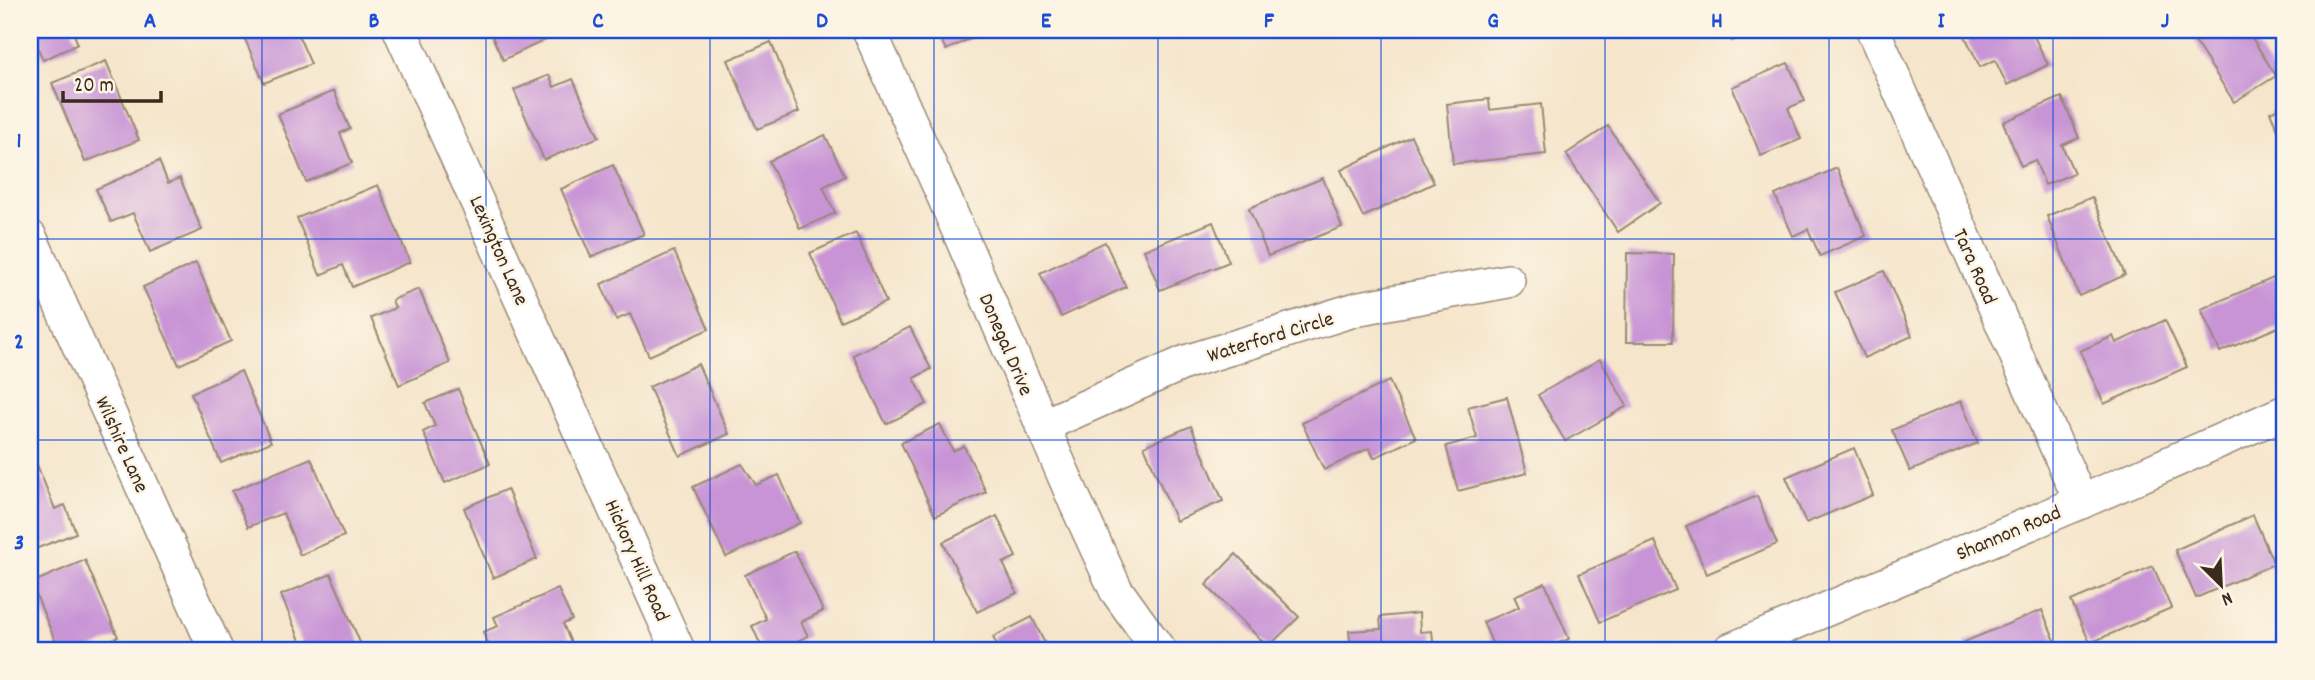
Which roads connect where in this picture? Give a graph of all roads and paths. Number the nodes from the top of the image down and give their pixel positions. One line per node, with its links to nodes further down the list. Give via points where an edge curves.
1 (400, 30): 8 (street, Lexington Lane)
2 (869, 30): 7 (street, Donegal Drive)
3 (1872, 30): 9 (street, Tara Road)
4 (30, 237): 10 (street, Wilshire Lane)
5 (1508, 281): 7 (street, Waterford Circle, via 1360,307 1198,358)
6 (2285, 412): 9 (street, Shannon Road)
7 (1042, 426): 12 (street, Donegal Drive, via 1116,590)
8 (599, 470): 11 (street, Hickory Hill Road)
9 (2081, 502): 13 (street, Shannon Road)
10 (216, 650)
11 (678, 650)
12 (1159, 650)
13 (1730, 650)

